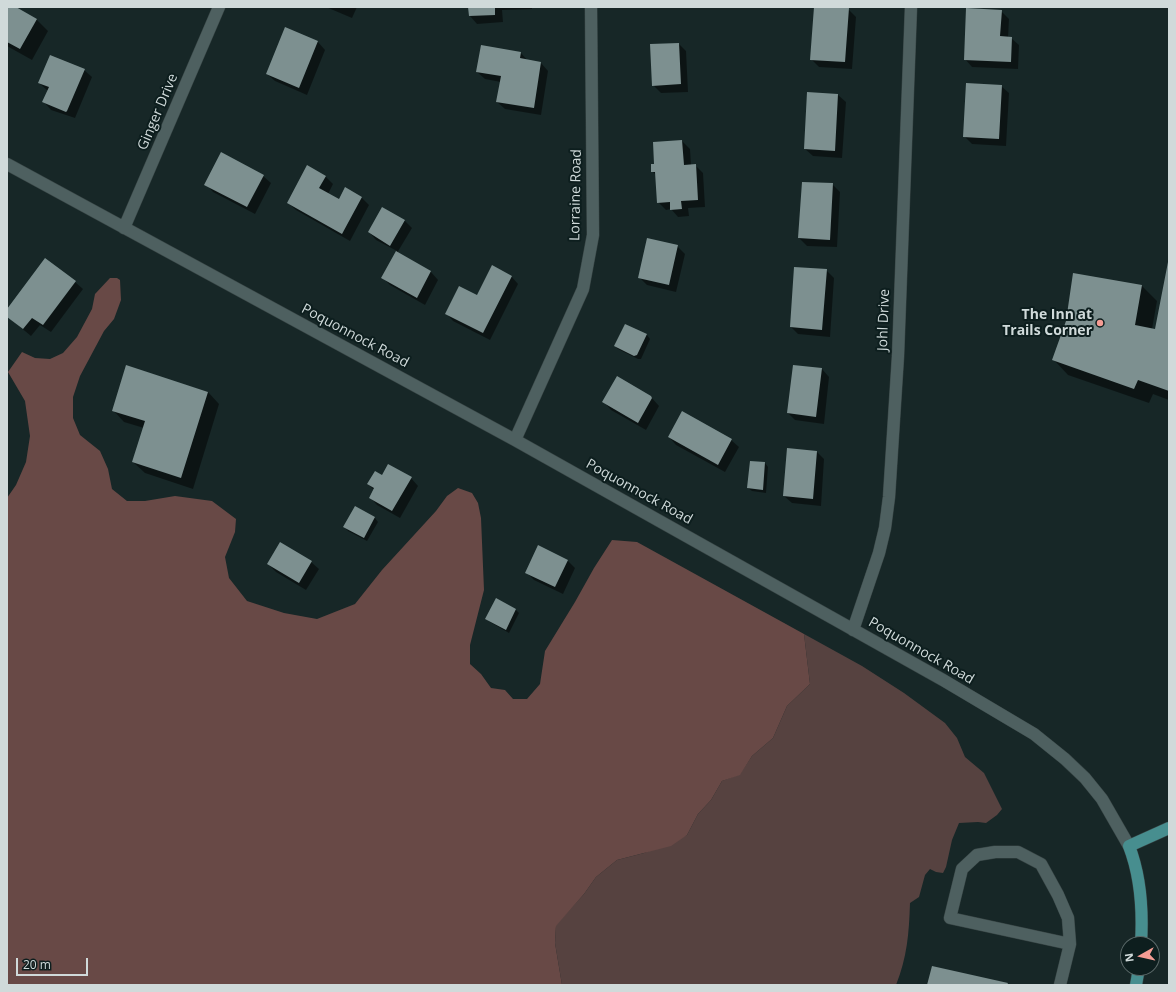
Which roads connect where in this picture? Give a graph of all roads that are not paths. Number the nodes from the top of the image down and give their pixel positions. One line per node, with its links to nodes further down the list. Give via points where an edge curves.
1 (219, 7): 5 (street, Ginger Drive)
2 (591, 7): 6 (street, Lorraine Road, via 593,235 583,289)
3 (911, 7): 7 (street, Johl Drive, via 898,356 888,496 885,528 879,553)
4 (7, 164): 5 (street, Poquonnock Road)
5 (124, 228): 6 (street, Poquonnock Road)
6 (515, 440): 7 (street, Poquonnock Road)
7 (853, 630): 9 (street, Poquonnock Road, via 1034,734 1055,750 1076,767 1095,789)
8 (1169, 828): 9 (main road)
9 (1129, 846): 10 (main road, Poquonnock Road, via 1140,893)
10 (1141, 936)
11 (1070, 944): 11 (street, via 1068,918 1041,864 1018,852 995,852 977,855 962,869 950,918); 12 (street)
12 (1060, 985)

